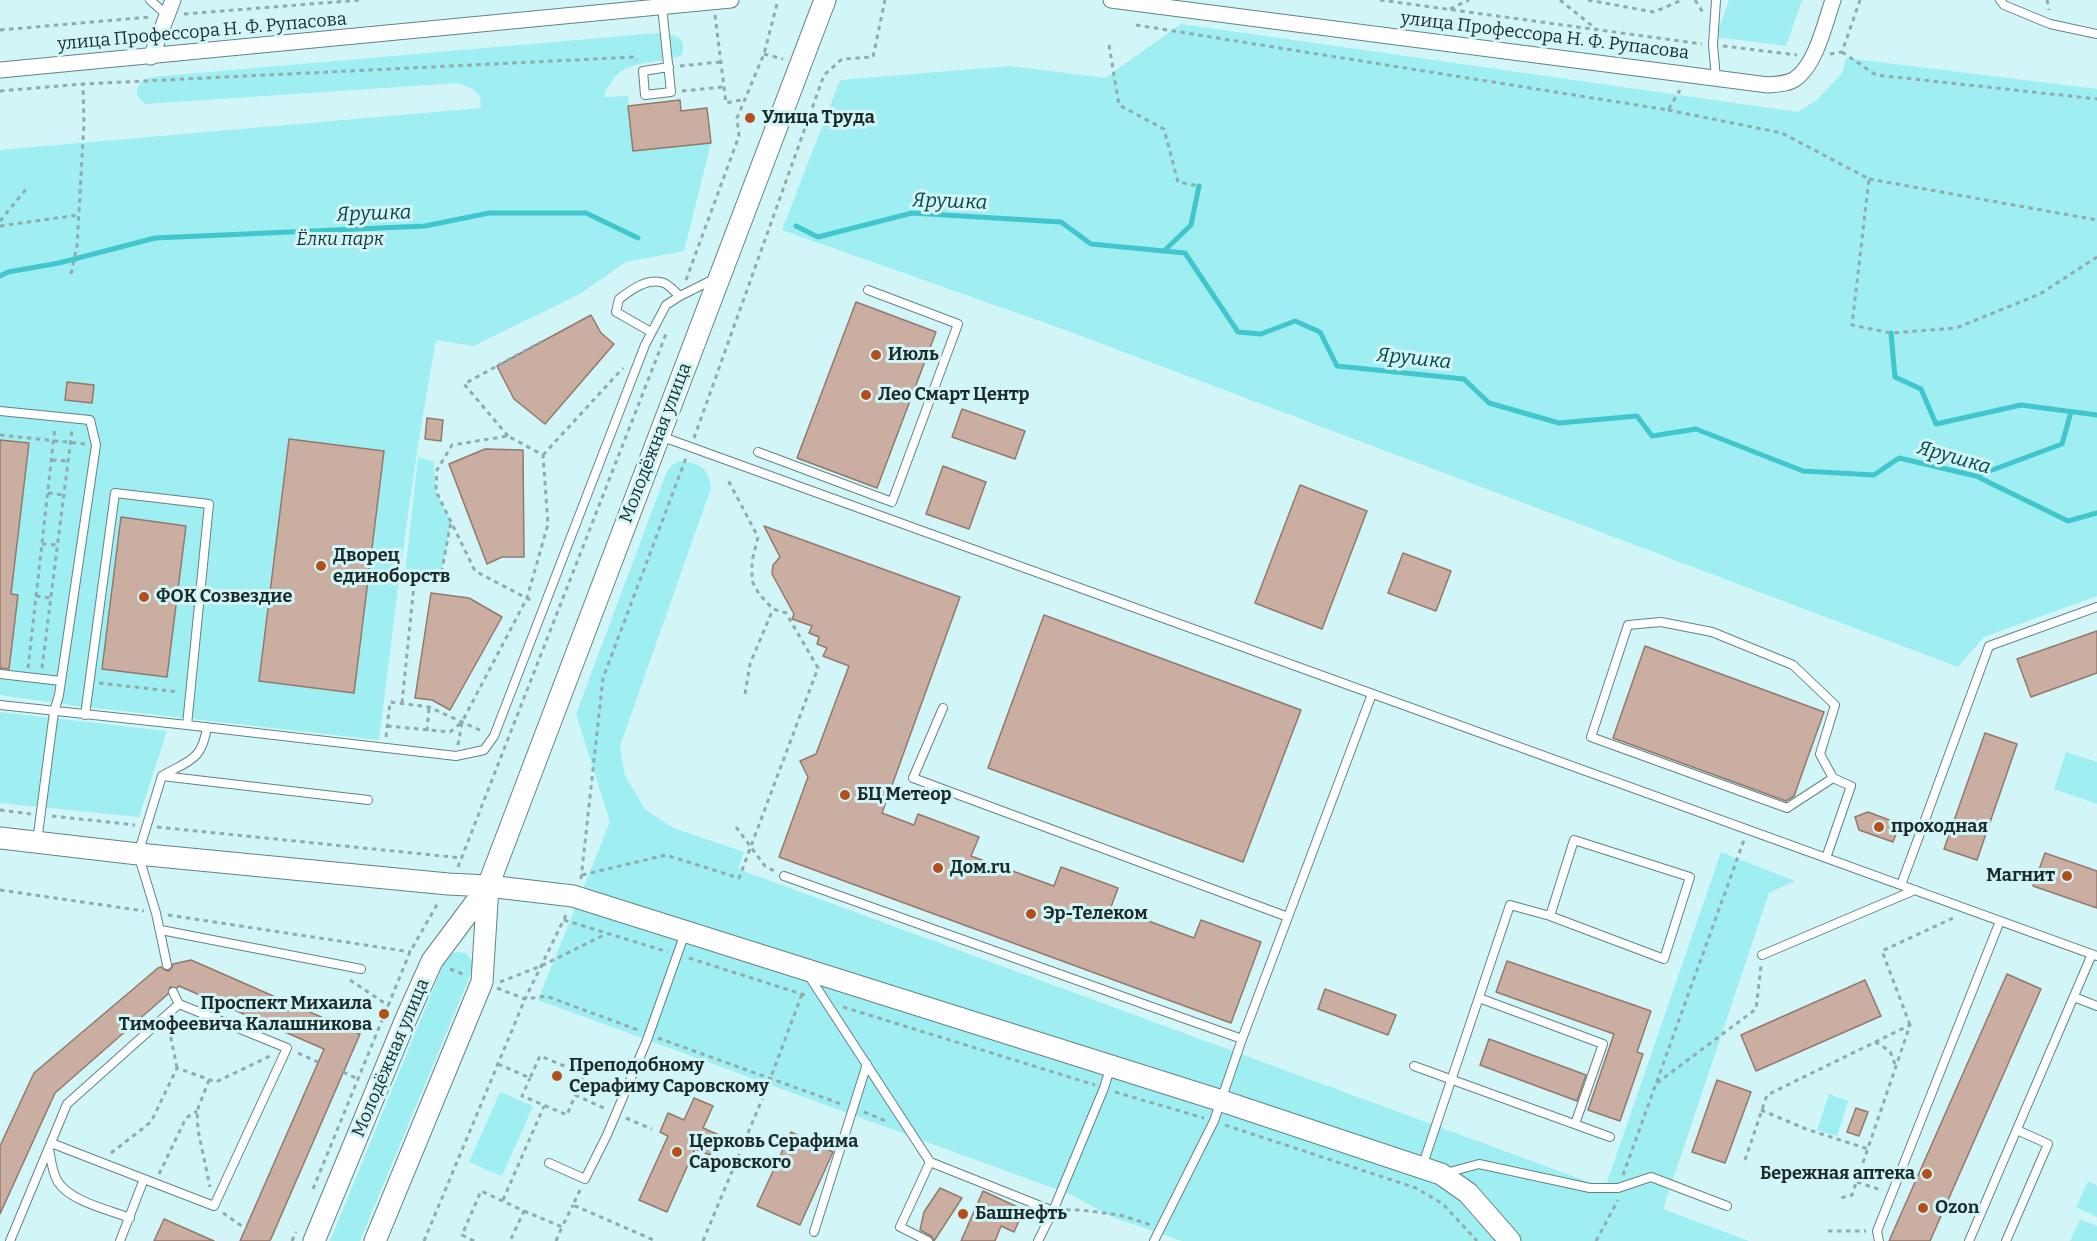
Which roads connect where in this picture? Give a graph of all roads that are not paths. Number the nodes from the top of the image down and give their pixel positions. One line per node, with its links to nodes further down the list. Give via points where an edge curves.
1 (150, 0): 10 (lane)
2 (173, 0): 10 (street)
3 (731, 0): 9 (street, улица Профессора Н. Ф. Рупасова)
4 (825, 0): 16 (main road, Молодёжная улица)
5 (1111, 0): 15 (street, улица Профессора Н. Ф. Рупасова)
6 (1716, 0): 15 (lane)
7 (1833, 0): 15 (street, улица Профессора Н. Ф. Рупасова, via 1813,57 1794,80 1768,85)
8 (2000, 0): 11 (lane, via 2050,24)
9 (662, 7): 12 (street, улица Профессора Н. Ф. Рупасова); 13 (lane)
10 (168, 16): 12 (street)
11 (2097, 34)
12 (151, 57): 14 (street, улица Профессора Н. Ф. Рупасова)
13 (669, 67): 13 (lane, via 671,92 645,95 643,71)
14 (0, 70)
15 (1716, 78)
16 (719, 277): 18 (lane); 21 (main road, Молодёжная улица)
17 (868, 290): 22 (lane, via 958,324 892,502)
18 (680, 296): 19 (lane, via 666,304); 19 (lane, via 664,283 651,282 636,286 619,299 616,312)
19 (651, 332): 32 (lane, via 494,736 484,750 456,756)
20 (0, 411): 25 (lane, via 90,420 96,445)
21 (659, 435): 26 (lane); 42 (main road, Молодёжная улица)
22 (758, 452)
23 (2097, 607): 41 (lane, via 1989,646)
24 (0, 674): 25 (lane)
25 (61, 681): 29 (lane)
26 (1372, 694): 39 (lane); 45 (lane)
27 (0, 705): 29 (lane)
28 (943, 708): 45 (lane, via 913,778)
29 (54, 712): 30 (lane); 37 (lane)
30 (85, 715): 31 (lane); 31 (lane, via 115,493 209,504)
31 (187, 725): 32 (lane)
32 (207, 727): 33 (lane, via 198,756)
33 (162, 776): 35 (lane); 38 (lane)
34 (1833, 778): 34 (lane, via 1820,754 1835,705 1793,665 1712,632 1661,622 1628,625 1591,737 1787,808); 39 (lane, via 1851,786)
35 (368, 800)
36 (0, 838): 37 (main road)
37 (37, 843): 38 (main road)
38 (138, 854): 42 (main road); 47 (lane)
39 (1826, 858): 41 (lane)
40 (784, 876): 59 (lane)
41 (1901, 885): 43 (lane)
42 (488, 886): 48 (main road, via 573,896); 77 (main road, Молодёжная улица, via 432,961); 80 (main road, Молодёжная улица, via 482,982)
43 (1915, 890): 46 (lane); 49 (lane)
44 (1550, 916): 44 (lane, via 1574,840 1690,877 1664,959); 56 (lane, via 1510,905)
45 (1288, 917): 59 (lane)
46 (2000, 921): 50 (lane); 85 (lane, via 1877,1231)
47 (160, 930): 51 (lane); 52 (lane)
48 (685, 932): 53 (main road); 70 (lane, via 649,1034 585,1179)
49 (1762, 955)
50 (2095, 955): 55 (lane)
51 (167, 964)
52 (361, 969)
53 (805, 970): 60 (lane); 61 (main road)
54 (173, 992): 57 (lane)
55 (2074, 997): 58 (lane); 66 (lane)
56 (1479, 998): 63 (lane); 65 (lane, via 1603,1044)
57 (179, 1004): 68 (lane, via 67,1104); 72 (lane, via 287,1048 213,1206)
58 (2097, 1006)
59 (1242, 1039): 64 (lane)
60 (867, 1064): 69 (lane); 76 (lane)
61 (1110, 1066): 64 (main road); 74 (lane)
62 (1414, 1066): 63 (lane)
63 (1452, 1079): 65 (lane); 71 (lane)
64 (1222, 1101): 71 (main road); 83 (lane)
65 (1575, 1124): 67 (lane)
66 (2017, 1130): 86 (lane); 87 (lane, via 2048,1144)
67 (1610, 1137)
68 (50, 1145): 72 (lane); 75 (lane, via 53,1171 68,1194); 78 (lane)
69 (930, 1162): 74 (lane); 81 (lane, via 900,1227)
70 (549, 1163)
71 (1432, 1171): 73 (lane, via 1479,1164 1590,1188 1618,1188 1651,1177); 84 (main road, via 1468,1193)
72 (144, 1179): 75 (lane)
73 (1727, 1206)
74 (1053, 1210): 82 (lane)
75 (130, 1218): 79 (lane)
76 (814, 1232)
77 (305, 1236)
78 (10, 1241)
79 (120, 1241)
80 (375, 1241)
81 (928, 1241)
82 (1038, 1241)
83 (1154, 1241)
84 (1510, 1241)
85 (1878, 1241)
86 (1969, 1241)
87 (2006, 1241)

